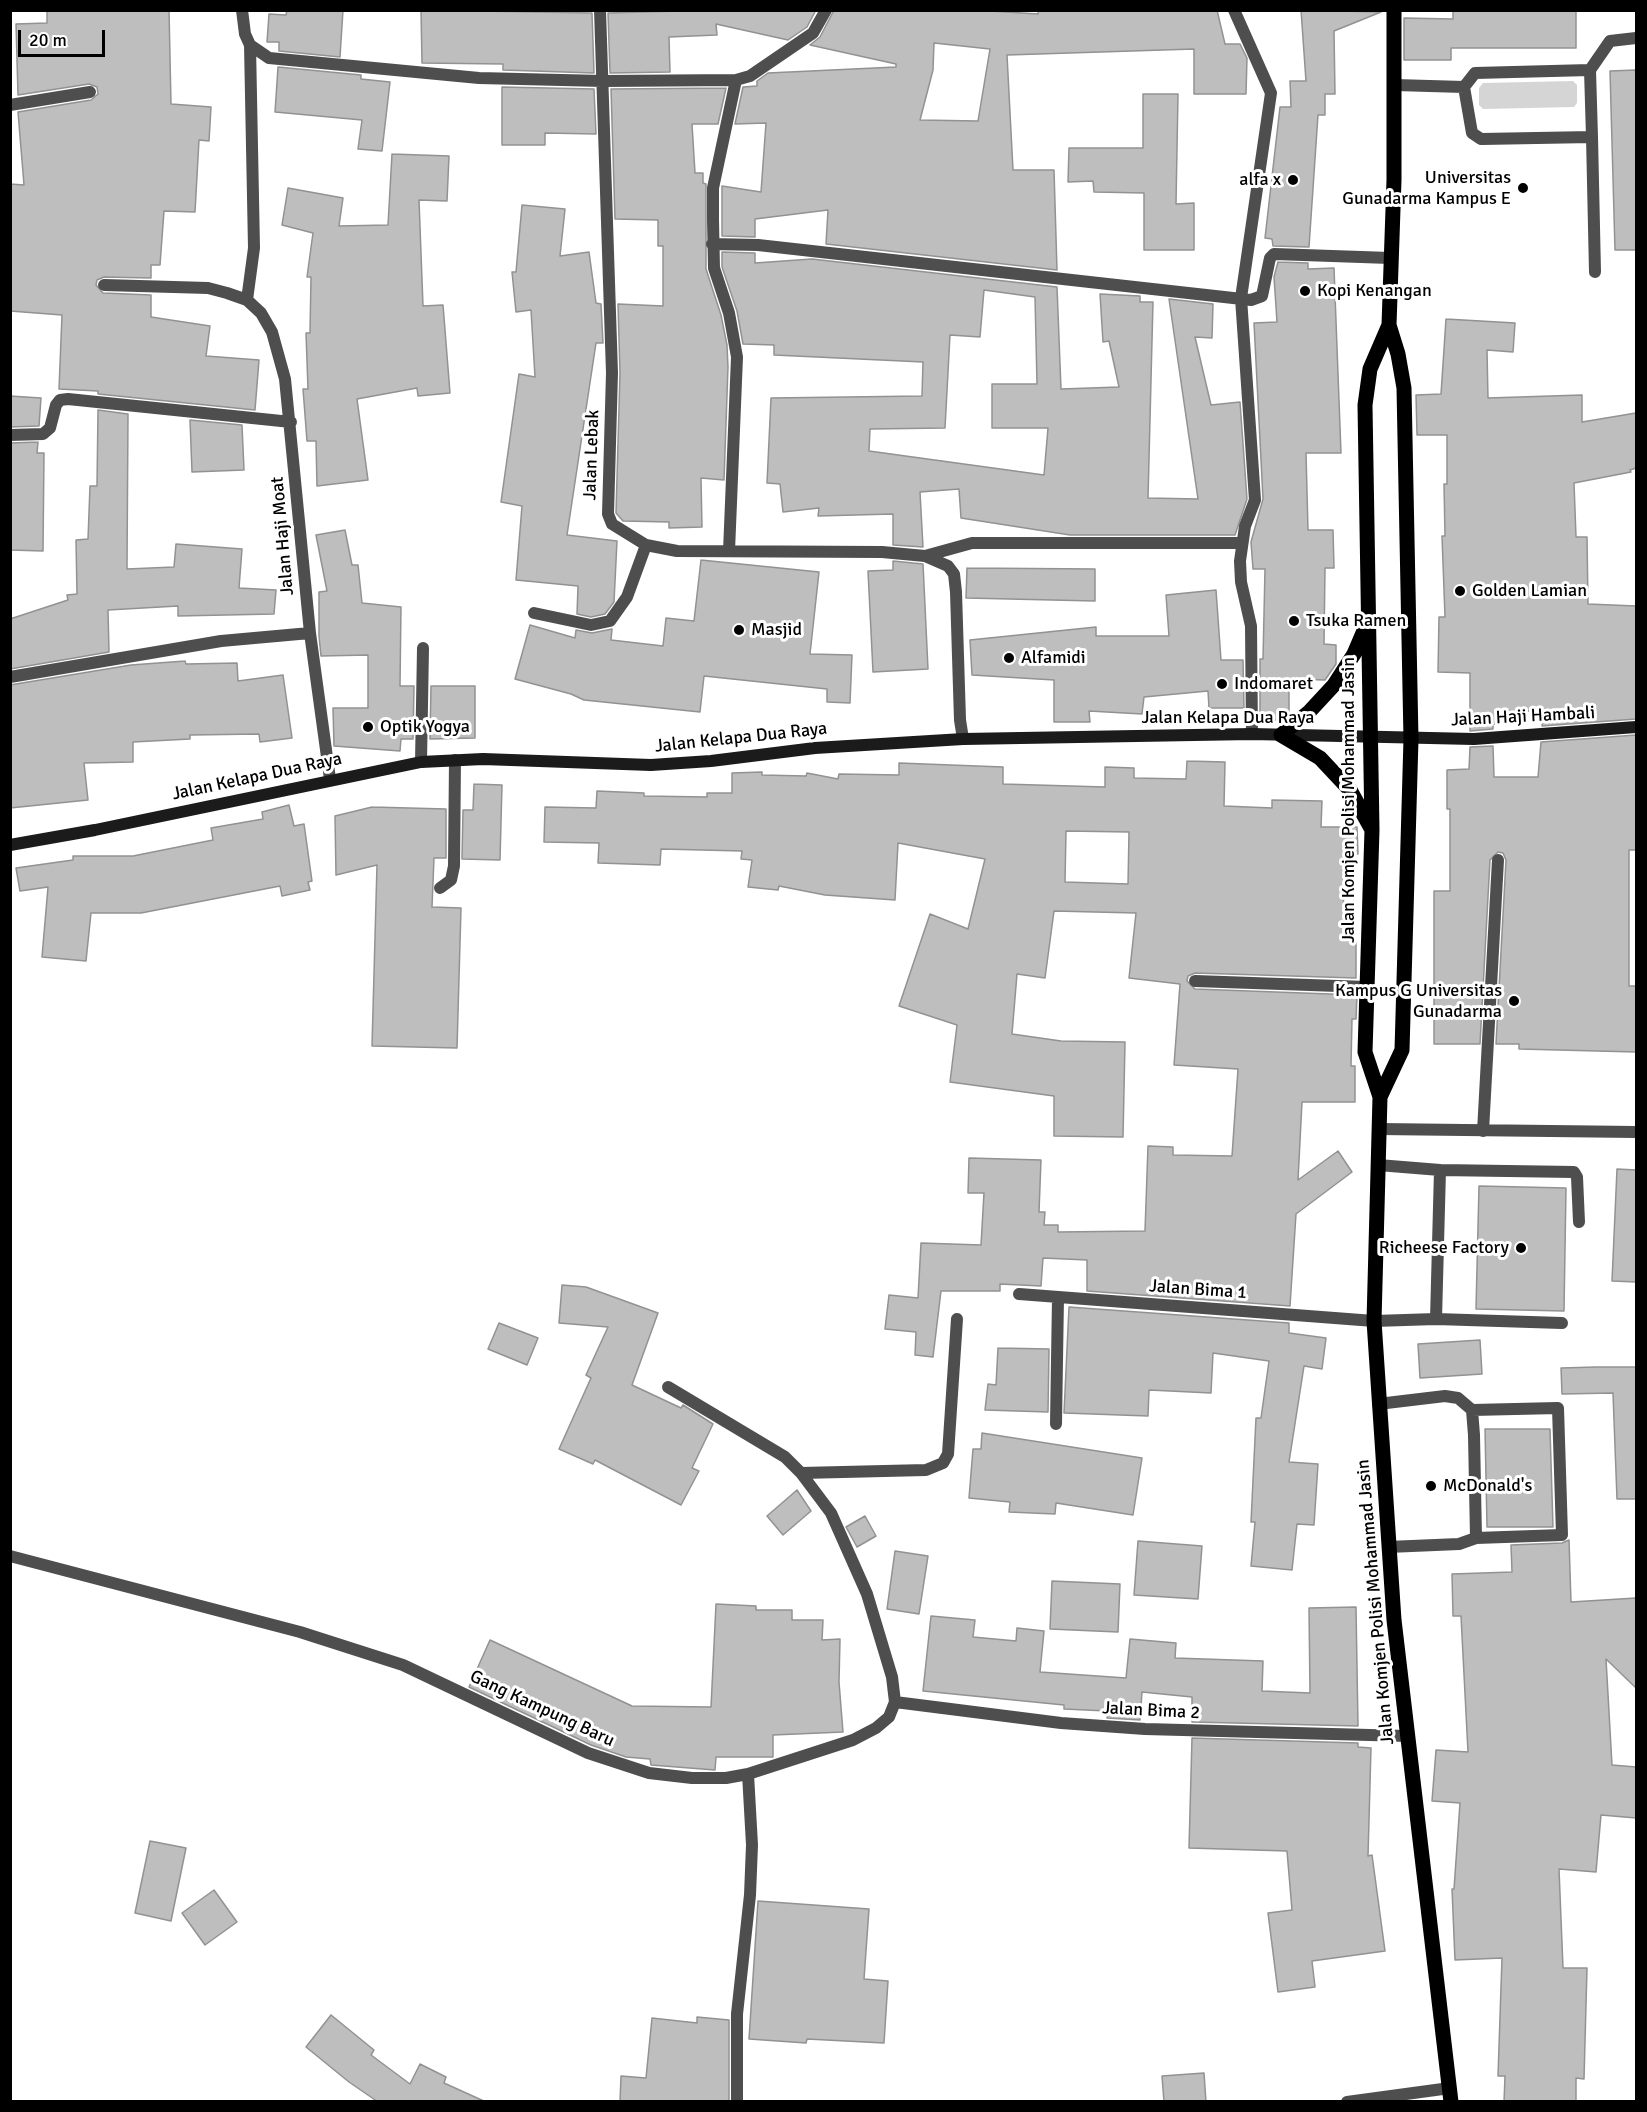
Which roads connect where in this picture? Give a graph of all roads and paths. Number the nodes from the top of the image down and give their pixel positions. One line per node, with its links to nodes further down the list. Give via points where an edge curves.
1 (242, 10): 7 (street)
2 (600, 10): 10 (street, Jalan Lebak)
3 (826, 10): 9 (street, via 813,33 799,44 750,76)
4 (1234, 10): 20 (street, via 1270,93)
5 (1394, 10): 11 (main road, Jalan Komjen Polisi Mohammad Jasin)
6 (1636, 38): 8 (street, via 1610,41)
7 (250, 45): 10 (street, via 269,58 284,61 490,79); 21 (street, via 254,248)
8 (1590, 69): 12 (street, via 1482,71 1474,73); 15 (street)
9 (736, 80): 10 (street); 16 (street, via 713,188)
10 (603, 81): 26 (street, Jalan Lebak, via 612,373 609,514 612,524)
11 (1395, 85): 12 (street); 17 (main road, Jalan Komjen Polisi Mohammad Jasin)
12 (1464, 87): 15 (street, via 1475,137)
13 (90, 92): 14 (street)
14 (10, 105)
15 (1592, 137): 18 (street)
16 (712, 244): 20 (street, via 769,246); 27 (street, via 717,282 729,313 736,357)
17 (1390, 258): 20 (street, via 1274,254 1262,296 1255,300); 22 (main road, Jalan Komjen Polisi Mohammad Jasin)
18 (1595, 272)
19 (104, 285): 21 (street, via 208,288)
20 (1241, 298): 25 (street, via 1254,500)
21 (248, 300): 23 (street, Jalan Haji Moat, via 261,313 280,351)
22 (1389, 325): 30 (main road, Jalan Komjen Polisi Mohammad Jasin, via 1376,350 1366,389); 39 (main road, Jalan Komjen Polisi Mohammad Jasin, via 1404,388)
23 (291, 422): 24 (street, via 68,399 56,405 50,428 43,434); 31 (street, Jalan Haji Moat)
24 (10, 435)
25 (1241, 543): 28 (street, via 972,543); 35 (street, via 1241,582 1251,626)
26 (646, 545): 27 (street, Jalan Lebak, via 677,551); 29 (street, via 627,597 610,621 591,625)
27 (729, 551): 28 (street, Jalan Lebak)
28 (925, 556): 38 (street, Jalan Lebak, via 948,566 954,574)
29 (534, 613)
30 (1369, 621): 36 (main road, via 1334,685); 37 (main road, Jalan Komjen Polisi Mohammad Jasin)
31 (310, 633): 33 (street, via 190,645); 42 (street, Jalan Haji Moat)
32 (423, 648): 41 (street)
33 (10, 677)
34 (1636, 727): 39 (main road, Jalan Haji Hambali, via 1520,737)
35 (1252, 734): 36 (main road, Jalan Kelapa Dua Raya); 38 (main road, Jalan Kelapa Dua Raya)
36 (1281, 735): 37 (main road, Jalan Kelapa Dua Raya); 43 (main road, via 1320,758 1350,790)
37 (1371, 737): 39 (main road, Jalan Kelapa Dua Raya); 43 (main road, Jalan Komjen Polisi Mohammad Jasin)
38 (963, 739): 40 (main road, Jalan Kelapa Dua Raya, via 814,748 651,765)
39 (1411, 740): 49 (main road, Jalan Komjen Polisi Mohammad Jasin, via 1402,1050)
40 (455, 760): 41 (main road, Jalan Kelapa Dua Raya); 46 (street, via 454,866 451,880)
41 (421, 762): 42 (main road, Jalan Kelapa Dua Raya)
42 (330, 779): 44 (main road, Jalan Kelapa Dua Raya)
43 (1372, 830): 48 (main road, Jalan Komjen Polisi Mohammad Jasin)
44 (10, 845)
45 (1498, 860): 51 (street)
46 (440, 888)
47 (1195, 981): 48 (street)
48 (1367, 987): 49 (main road, Jalan Komjen Polisi Mohammad Jasin, via 1365,1052)
49 (1380, 1097): 50 (main road, Jalan Komjen Polisi Mohammad Jasin)
50 (1379, 1129): 51 (street); 53 (main road, Jalan Komjen Polisi Mohammad Jasin)
51 (1483, 1131): 52 (street)
52 (1636, 1132)
53 (1378, 1165): 54 (street); 60 (main road, Jalan Komjen Polisi Mohammad Jasin)
54 (1440, 1170): 55 (street, via 1574,1172); 59 (street)
55 (1579, 1222)
56 (1019, 1294): 57 (street, Jalan Bima 1)
57 (1058, 1297): 60 (street, Jalan Bima 1); 65 (street)
58 (957, 1319): 66 (street, via 948,1454 943,1462 926,1470)
59 (1436, 1319): 60 (street, Jalan Bima 1); 61 (street, Jalan Bima 1)
60 (1374, 1321): 63 (main road, Jalan Komjen Polisi Mohammad Jasin)
61 (1562, 1323)
62 (668, 1388): 66 (street, via 785,1457)
63 (1378, 1404): 64 (street, via 1445,1396 1466,1402); 68 (main road, Jalan Komjen Polisi Mohammad Jasin)
64 (1472, 1410): 67 (street); 67 (street, via 1558,1407 1562,1535)
65 (1056, 1424)
66 (801, 1473): 70 (street, via 831,1513 867,1594 892,1677)
67 (1476, 1538): 68 (street, via 1459,1544)
68 (1388, 1547): 71 (main road, Jalan Komjen Polisi Mohammad Jasin)
69 (10, 1556): 72 (street, Gang Kampung Baru, via 300,1632 403,1665 624,1766 671,1777 726,1778)
70 (895, 1702): 71 (street, Jalan Bima 2, via 1041,1721 1145,1729); 72 (street, Gang Kampung Baru, via 889,1718 852,1740)
71 (1407, 1736): 73 (main road, Jalan Komjen Polisi Mohammad Jasin)
72 (748, 1774): 74 (street, via 752,1845 737,2014)
73 (1450, 2095): 75 (street)
74 (737, 2102)
75 (1347, 2102)

